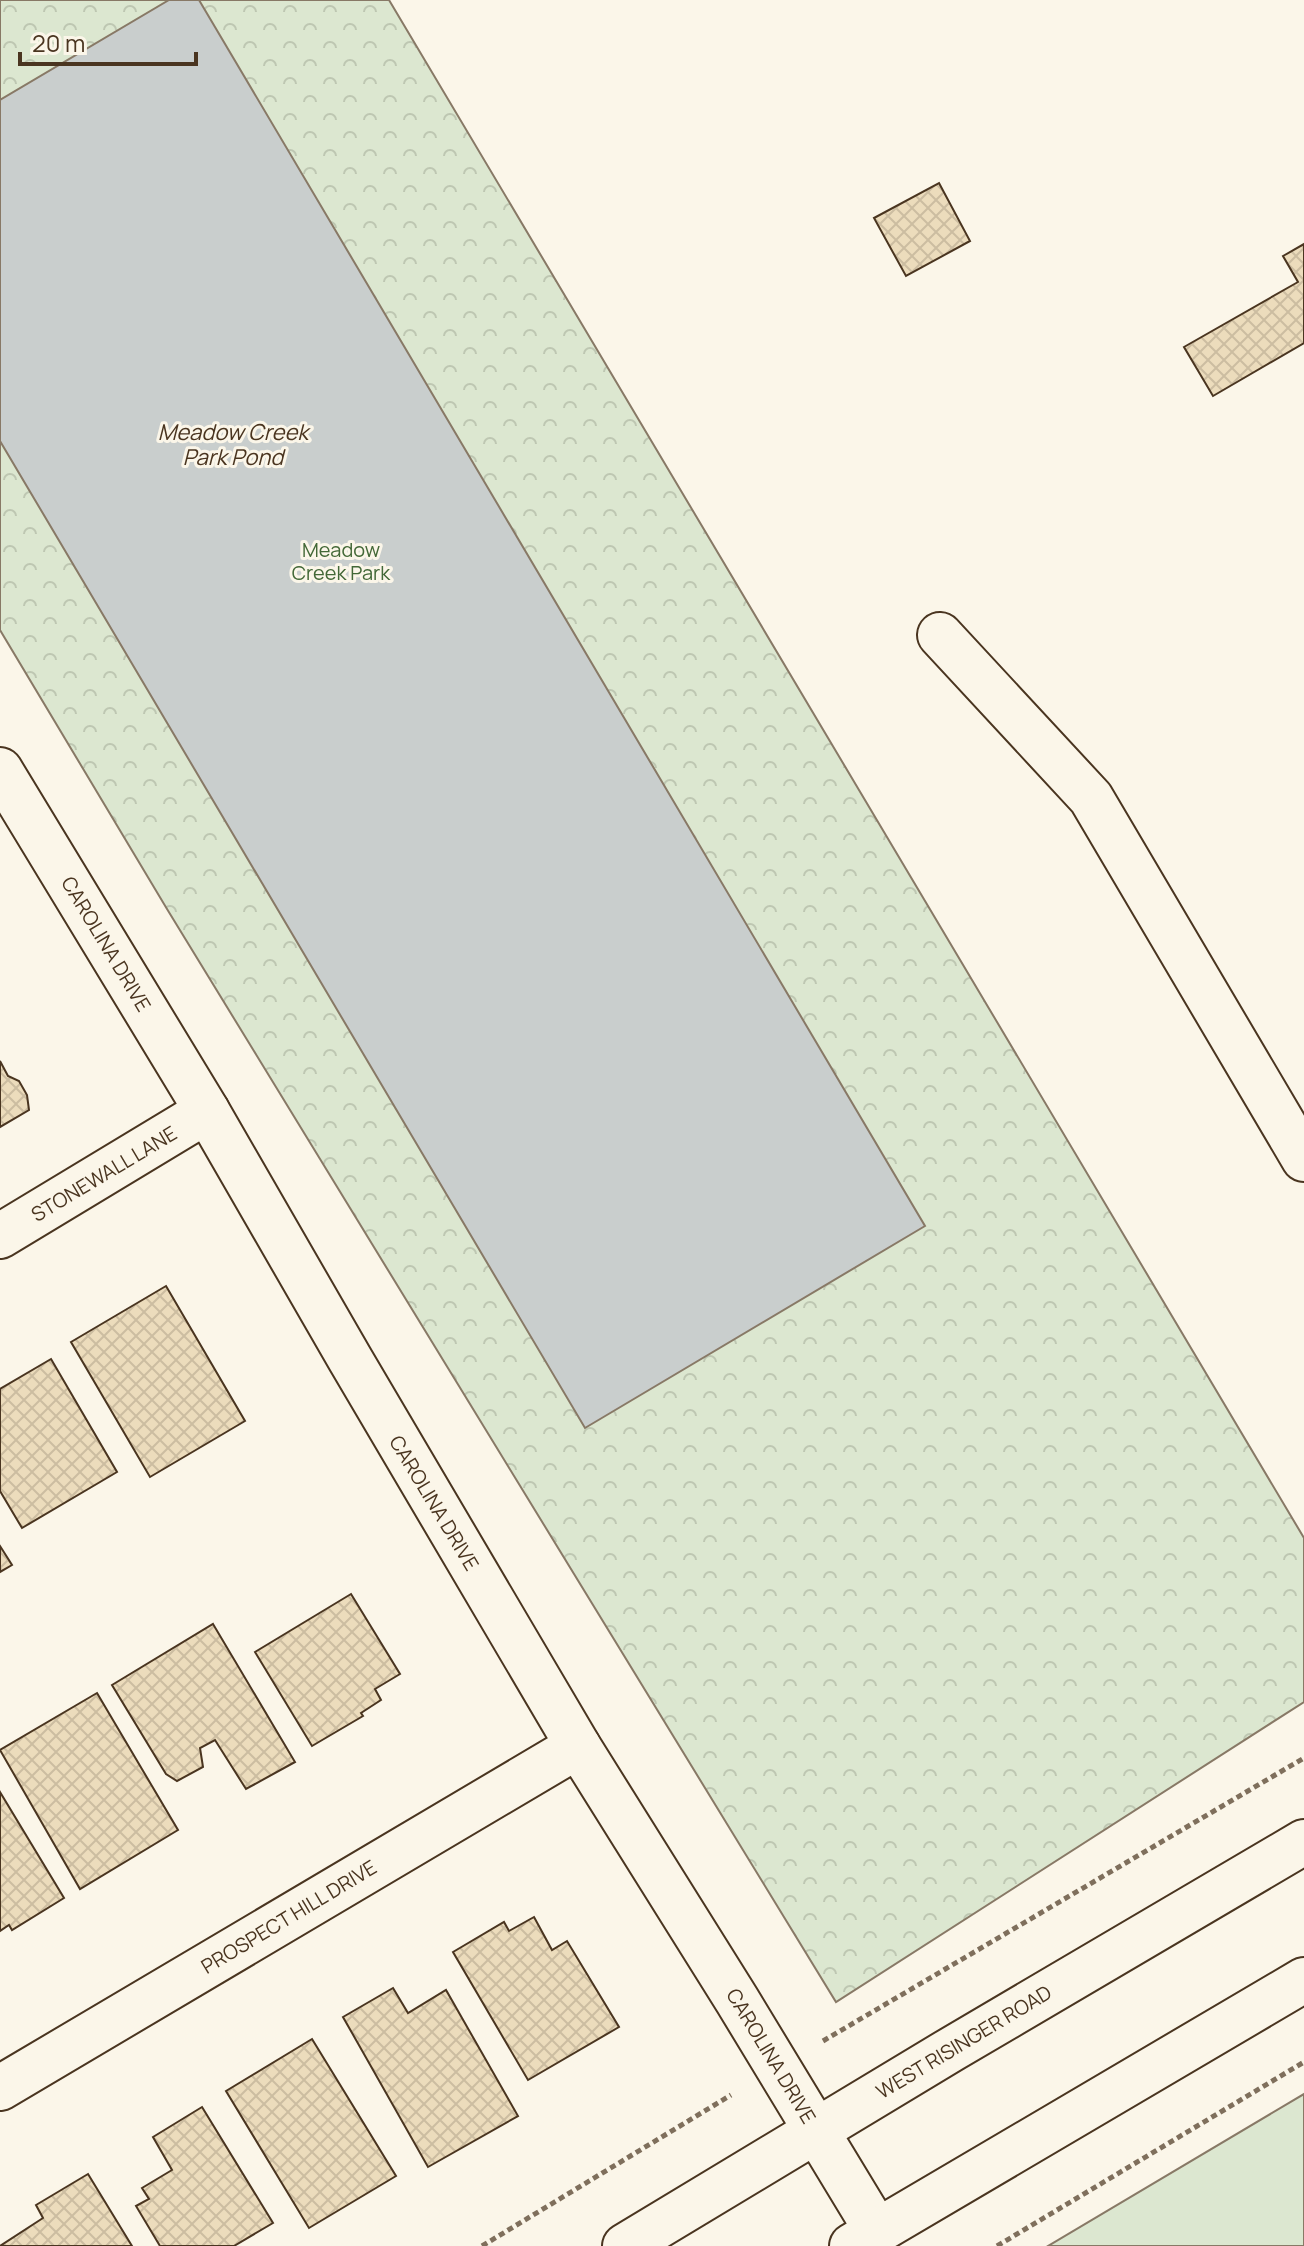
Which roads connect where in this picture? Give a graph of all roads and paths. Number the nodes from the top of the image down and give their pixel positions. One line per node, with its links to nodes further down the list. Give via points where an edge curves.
1 (940, 635): 4 (street, via 1091,798)
2 (0, 770): 3 (street, CAROLINA DRIVE)
3 (207, 1111): 5 (street, STONEWALL LANE); 6 (street, CAROLINA DRIVE)
4 (1304, 1159)
5 (0, 1236)
6 (578, 1746): 11 (street, CAROLINA DRIVE); 12 (street, PROSPECT HILL DRIVE)
7 (1304, 1758): 11 (path)
8 (1304, 1842): 13 (street, WEST RISINGER ROAD)
9 (1304, 1980): 14 (street)
10 (1304, 2062): 17 (path)
11 (778, 2068): 13 (street, CAROLINA DRIVE); 15 (path)
12 (0, 2088)
13 (816, 2131): 14 (street, CAROLINA DRIVE); 16 (street, WEST RISINGER ROAD)
14 (865, 2238)
15 (482, 2246)
16 (625, 2246)
17 (997, 2246)

